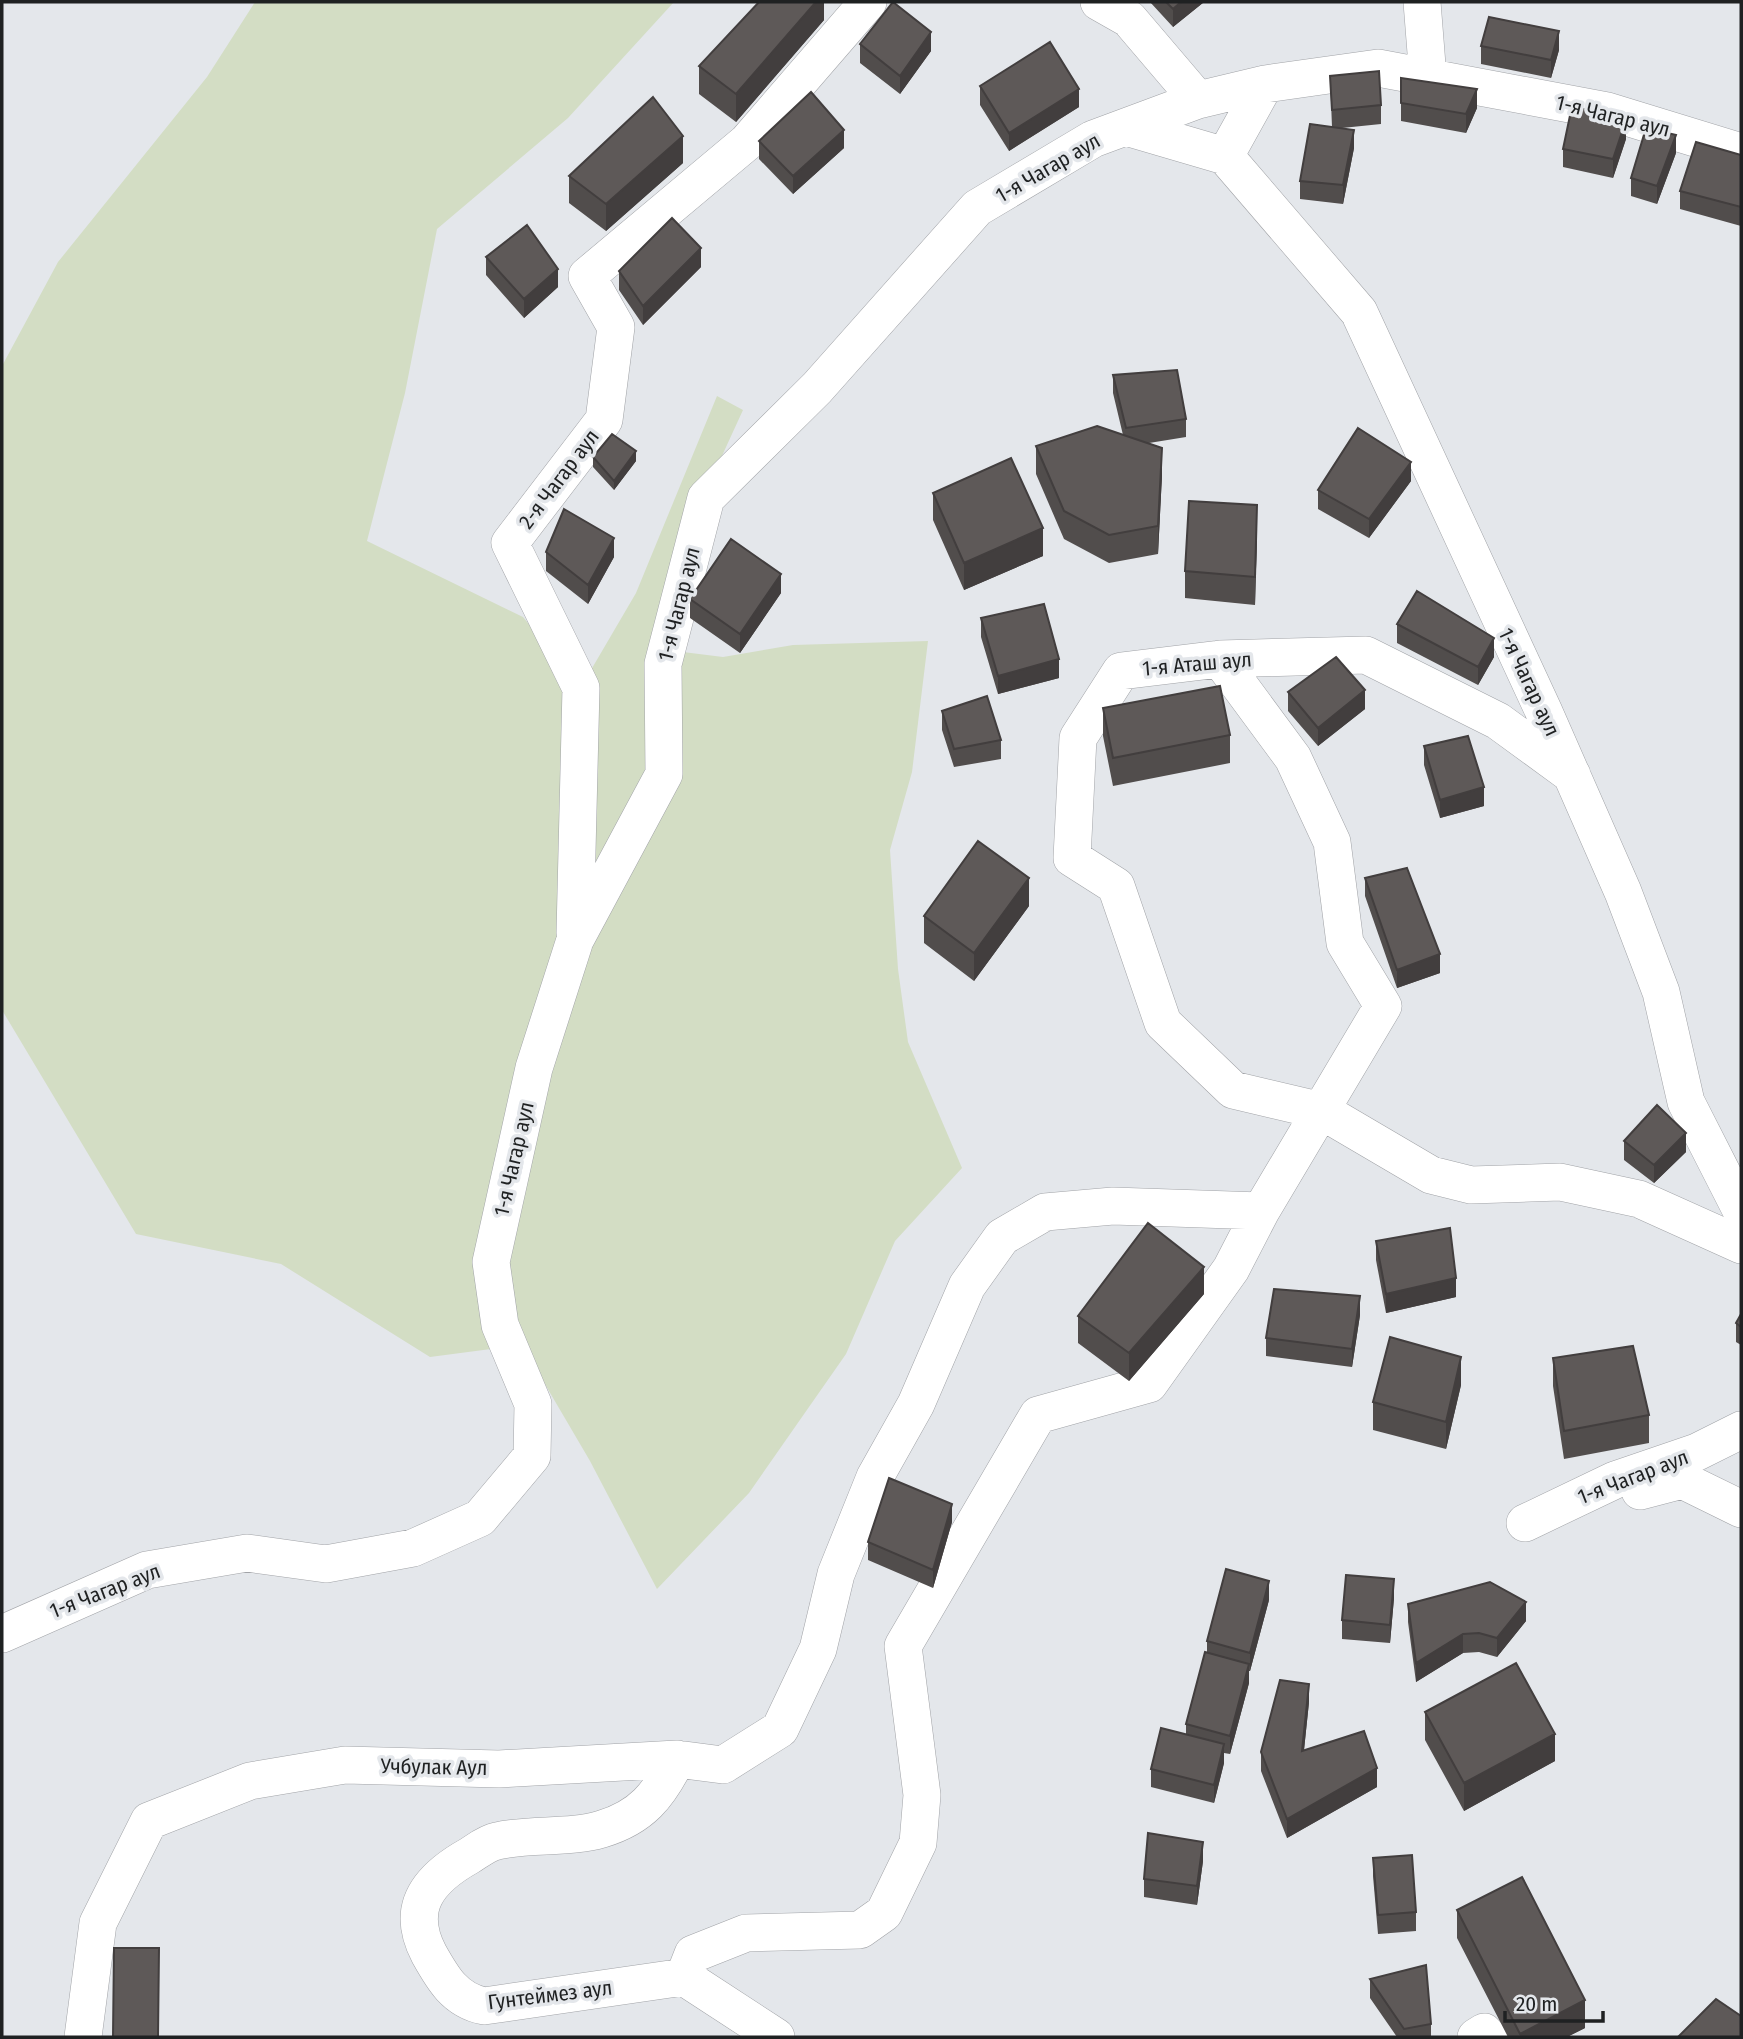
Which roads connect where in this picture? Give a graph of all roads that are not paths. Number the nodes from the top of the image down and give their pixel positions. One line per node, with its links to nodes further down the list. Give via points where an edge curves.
1 (868, 2): 12 (street, 2-я Чагар аул, via 747,142 587,276 616,327 604,420 510,543 581,688)
2 (1099, 2): 6 (street, via 1129,19)
3 (1422, 2): 4 (street)
4 (1428, 78): 5 (street, 1-я Чагар аул, via 1378,68); 8 (street, 1-я Чагар аул, via 1607,111)
5 (1265, 85): 6 (street, 1-я Чагар аул); 9 (street)
6 (1198, 100): 7 (street, 1-я Чагар аул)
7 (1126, 127): 9 (street); 12 (street, 1-я Чагар аул, via 1093,139 977,208 817,388 706,498 663,664 664,774)
8 (1741, 152)
9 (1225, 156): 11 (street, 1-я Чагар аул, via 1359,312)
10 (1220, 659): 11 (street, 1-я Аташ аул, via 1366,655 1498,721); 13 (street, via 1293,758 1332,842 1345,943 1383,1006); 13 (street, 1-я Аташ аул, via 1121,671 1078,738 1072,858 1116,886 1163,1023 1233,1090)
11 (1572, 775): 15 (street, 1-я Чагар аул, via 1661,992 1686,1102)
12 (575, 940): 19 (street, 1-я Чагар аул, via 534,1068 491,1262 499,1325 533,1404 531,1456 523,1466 480,1518 412,1548 326,1564 247,1553 147,1570)
13 (1322, 1111): 14 (street); 16 (street, via 1431,1175 1471,1185 1560,1182 1626,1196)
14 (1261, 1210): 20 (street, Учбулак Аул, via 1113,1206 1045,1212 1002,1237 967,1286 916,1404 875,1477 836,1574 818,1649 780,1729 723,1765); 21 (street, via 1231,1269 1149,1384 1038,1415 902,1646 922,1795 918,1843 884,1913 860,1930 746,1933 693,1954)
15 (1741, 1210)
16 (1741, 1245)
17 (1741, 1430): 18 (street, 1-я Чагар аул, via 1697,1452 1615,1480 1525,1523 1682,1480)
18 (1741, 1509)
19 (2, 1634)
20 (677, 1759): 21 (street, Гунтеймез аул, via 651,1803 629,1816 601,1829 495,1841 457,1863 426,1888 418,1923 423,1941 455,1993 468,2003 484,2006); 22 (street, Учбулак Аул, via 499,1769 345,1766 250,1781 149,1821 98,1923)
21 (684, 1977): 23 (street)
22 (83, 2037)
23 (776, 2037)

